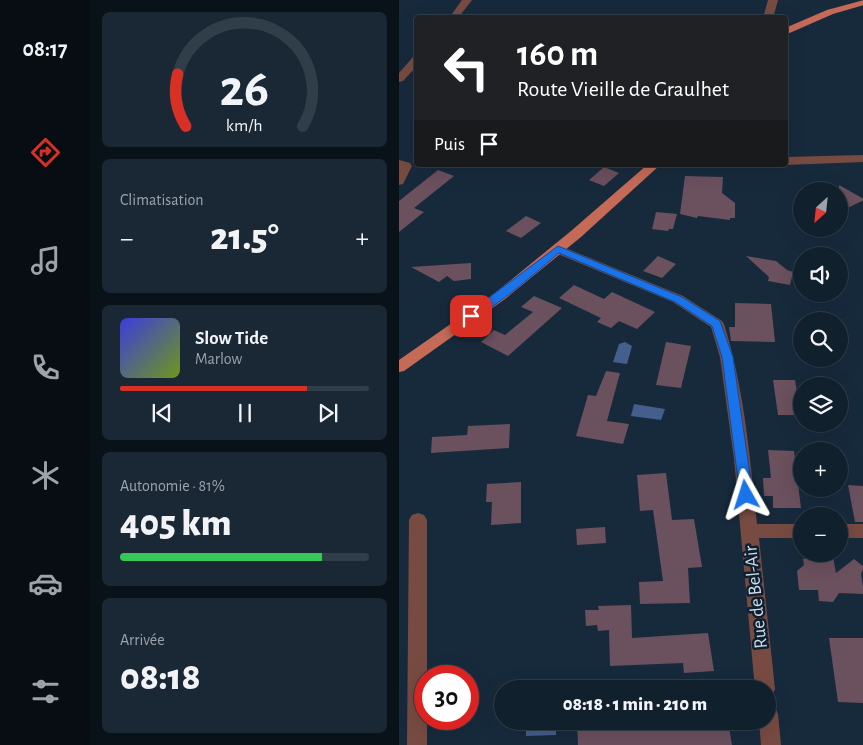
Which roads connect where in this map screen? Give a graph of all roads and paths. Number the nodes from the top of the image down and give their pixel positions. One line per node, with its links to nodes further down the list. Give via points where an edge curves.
1 (467, 0): 4 (street)
2 (773, 0): 5 (street)
3 (863, 2): 6 (main road)
4 (455, 15)
5 (770, 15)
6 (788, 31)
7 (414, 62): 8 (street)
8 (399, 79)
9 (863, 158): 10 (street)
10 (788, 161)
11 (399, 164): 13 (street, via 406,166)
12 (652, 167): 14 (main road)
13 (399, 181)
14 (558, 249): 15 (main road, via 500,296); 17 (street, Rue de Bel-Air, via 678,299 717,324 727,357)
15 (399, 367)
16 (418, 520): 23 (street)
17 (750, 531): 18 (street); 21 (street, Rue de Bel-Air)
18 (793, 531)
19 (848, 532): 20 (street)
20 (863, 532)
21 (764, 680)
22 (770, 730): 24 (street)
23 (417, 745)
24 (771, 745)

